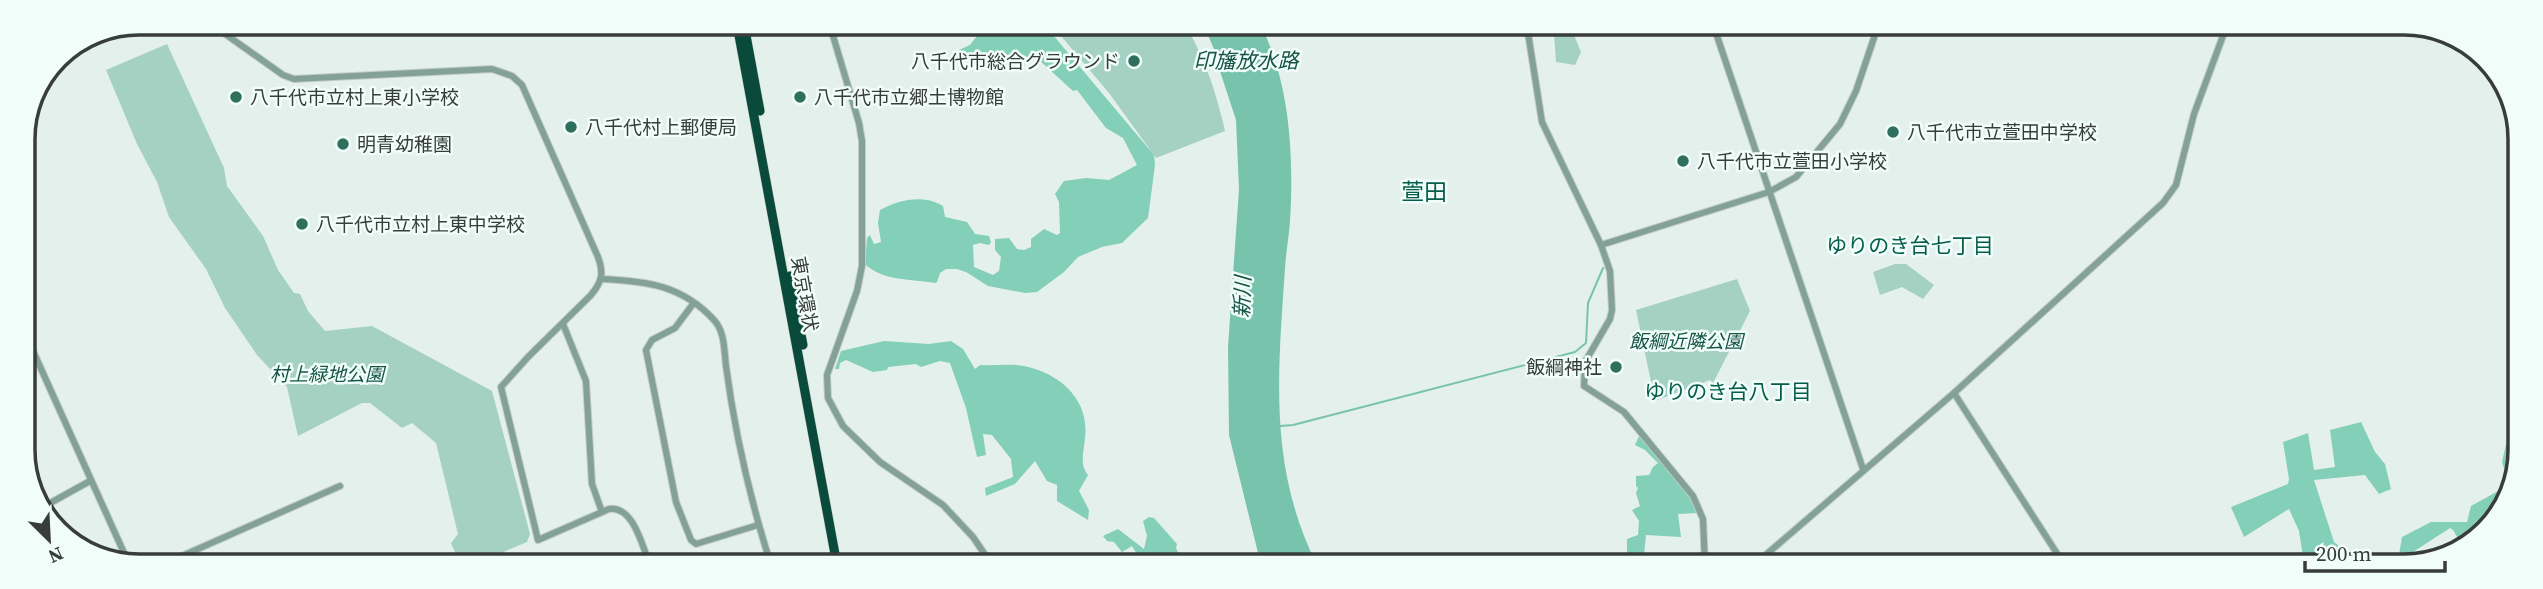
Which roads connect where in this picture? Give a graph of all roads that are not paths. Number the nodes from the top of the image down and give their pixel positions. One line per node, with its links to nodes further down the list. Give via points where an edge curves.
1 (227, 35): 11 (street, via 293,79 485,69 512,76 526,91 598,257)
2 (739, 35): 26 (highway, 東京環状)
3 (746, 35): 27 (highway, 東京環状)
4 (833, 35): 28 (street, via 862,141 863,256 857,291 827,375 828,398 843,426 880,462 943,505)
5 (1528, 35): 10 (street, via 1542,122)
6 (1717, 35): 9 (street)
7 (1875, 35): 9 (street, via 1840,124 1796,177)
8 (2224, 35): 15 (street, via 2194,114 2176,186)
9 (1769, 191): 10 (street); 16 (street)
10 (1601, 245): 29 (street, via 1610,271 1612,310 1585,362 1584,386 1624,412 1693,496 1703,519)
11 (602, 279): 12 (street, via 659,284); 13 (street)
12 (693, 304): 21 (street, via 714,319 722,333 733,420); 21 (street, via 675,328 652,340 646,350 678,510 696,544)
13 (563, 324): 20 (street, via 586,381 592,484); 20 (street, via 508,377 501,387 503,401 538,540)
14 (35, 356): 17 (street)
15 (1954, 393): 16 (street); 31 (street)
16 (1863, 469): 30 (street)
17 (90, 481): 19 (street); 22 (street)
18 (340, 486): 23 (street)
19 (50, 503)
20 (602, 512): 24 (street, via 625,512)
21 (758, 526): 25 (street)
22 (124, 552)
23 (187, 554)
24 (645, 554)
25 (767, 554)
26 (835, 554)
27 (842, 554)
28 (984, 554)
29 (1705, 554)
30 (1766, 554)
31 (2057, 554)

